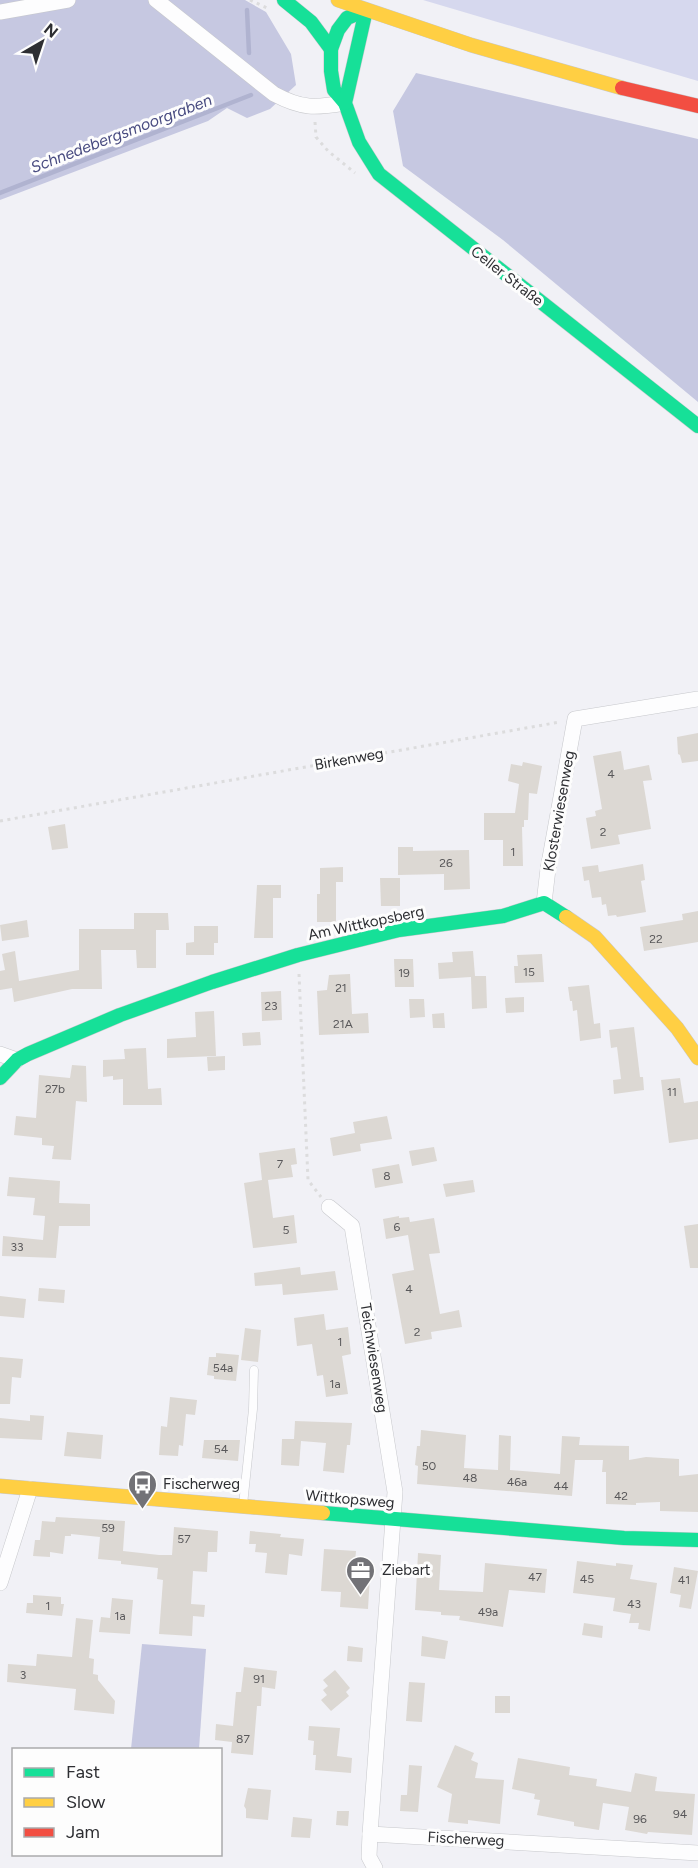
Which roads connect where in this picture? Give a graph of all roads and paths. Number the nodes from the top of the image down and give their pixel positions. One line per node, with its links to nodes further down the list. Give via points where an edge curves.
1 (68, 0): 8 (street)
2 (156, 0): 12 (street, via 274,94 294,104)
3 (250, 0): 6 (path)
4 (284, 0): 9 (street, Celler Straße, via 320,30)
5 (338, 0): 7 (street)
6 (269, 8)
7 (366, 10): 9 (street, Celler Straße, via 347,18); 10 (street); 11 (street, via 598,83)
8 (0, 12)
9 (331, 49): 10 (street, Celler Straße, via 334,90)
10 (345, 103): 12 (street); 14 (street, Celler Straße, via 359,142 379,174)
11 (698, 106)
12 (315, 108): 13 (path, via 316,137)
13 (328, 150)
14 (698, 426)
15 (698, 699): 16 (street)
16 (575, 719): 17 (path, Birkenweg); 18 (street, Klosterwiesenweg)
17 (0, 821)
18 (544, 903): 19 (street, Am Wittkopsberg, via 503,916 399,930); 21 (street, via 595,937 677,1028)
19 (298, 955): 22 (street, Am Wittkopsberg, via 120,1015); 24 (path, via 308,1180)
20 (0, 1054): 22 (street)
21 (698, 1058)
22 (17, 1060): 23 (street, Am Wittkopsberg)
23 (0, 1078)
24 (329, 1208): 29 (street, Teichwiesenweg, via 352,1226 395,1492)
25 (254, 1370): 28 (lane)
26 (0, 1486): 27 (street, Wittkopsweg)
27 (30, 1489): 28 (street, Wittkopsweg); 31 (street)
28 (242, 1506): 29 (street, Wittkopsweg)
29 (393, 1519): 30 (street, Wittkopsweg, via 624,1538); 32 (street)
30 (698, 1540)
31 (0, 1583)
32 (370, 1834): 33 (street, Fischerweg); 34 (street, via 369,1857)
33 (698, 1853)
34 (375, 1868)

